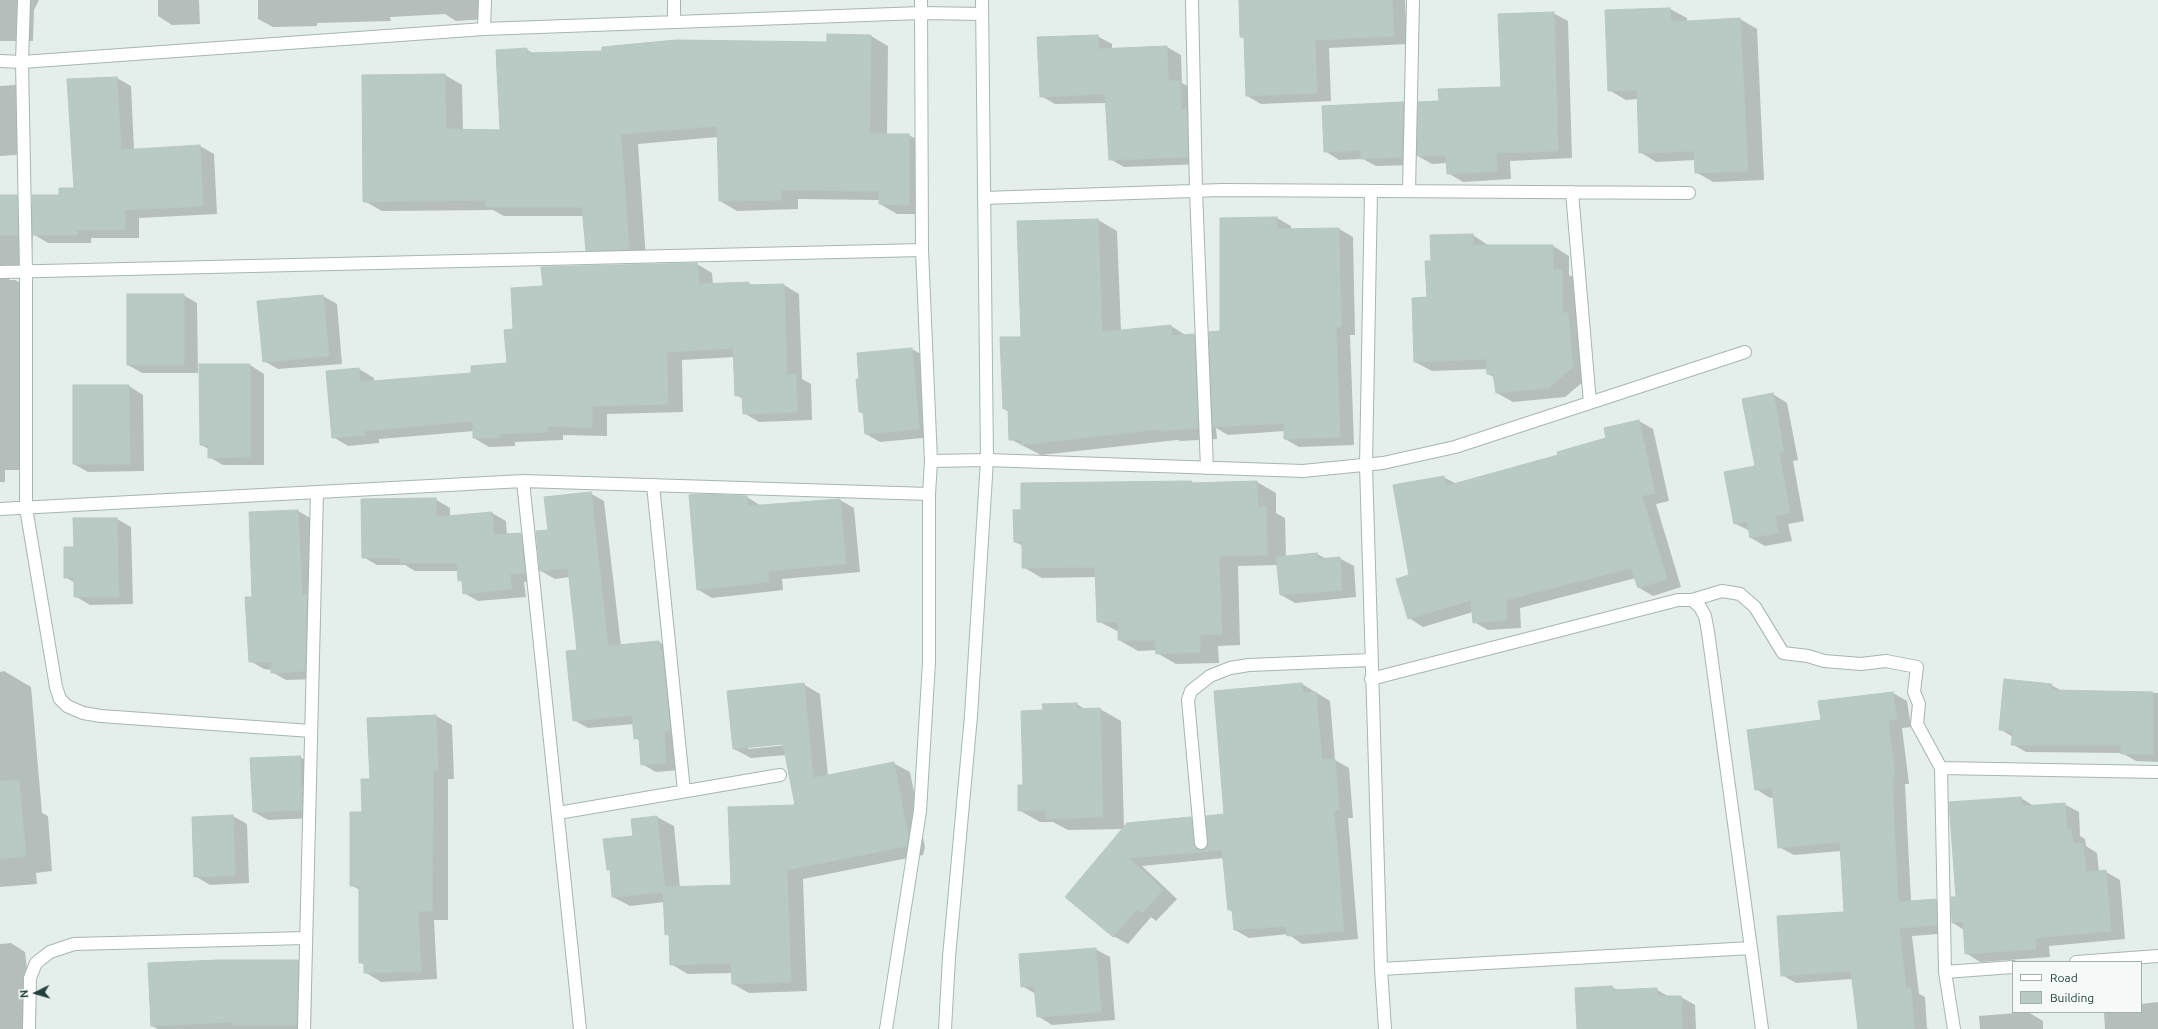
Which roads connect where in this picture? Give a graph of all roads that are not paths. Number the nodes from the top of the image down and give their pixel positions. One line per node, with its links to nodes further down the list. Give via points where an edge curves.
1 (24, 0): 13 (street)
2 (485, 0): 11 (street)
3 (674, 0): 10 (street)
4 (921, 0): 8 (street)
5 (982, 0): 9 (street)
6 (1192, 0): 14 (street)
7 (1413, 0): 16 (street)
8 (921, 13): 9 (street); 10 (street); 20 (street)
9 (982, 14): 19 (street)
10 (674, 22): 11 (street)
11 (484, 30): 13 (street)
12 (0, 61): 13 (street)
13 (22, 62): 22 (street)
14 (1196, 191): 15 (street); 19 (street); 28 (street)
15 (1371, 191): 16 (street); 27 (street)
16 (1409, 191): 17 (street)
17 (1572, 192): 18 (street); 24 (street)
18 (1689, 193)
19 (984, 198): 25 (street)
20 (922, 250): 22 (street); 26 (street)
21 (0, 272): 22 (street)
22 (26, 272): 33 (street)
23 (1745, 352): 24 (street)
24 (1590, 402): 27 (street, via 1455,447)
25 (987, 460): 26 (street); 28 (street); 56 (street, via 971,716)
26 (932, 461): 32 (street)
27 (1366, 465): 28 (street, via 1303,471); 36 (street)
28 (1207, 468)
29 (523, 481): 30 (street); 31 (street); 43 (street)
30 (653, 485): 32 (street); 42 (street)
31 (317, 492): 33 (street); 38 (street)
32 (929, 494): 55 (street, via 929,662 920,810)
33 (26, 508): 34 (street); 38 (street, via 56,687 60,699 67,706 83,713 101,716)
34 (0, 509)
35 (1692, 600): 37 (street, via 1678,600); 39 (street, via 1722,591 1740,594 1755,607 1783,653 1824,661 1861,664 1886,662 1916,667 1914,692 1919,704 1916,724); 46 (street, via 1705,616 1708,632)
36 (1371, 660): 37 (street); 44 (street, via 1230,668 1210,676 1191,691 1188,700)
37 (1371, 679): 50 (street)
38 (311, 731): 45 (street)
39 (1941, 768): 40 (street); 51 (street)
40 (2158, 772)
41 (780, 775): 42 (street)
42 (684, 791): 43 (street)
43 (558, 813): 54 (street)
44 (1201, 843)
45 (306, 938): 52 (street, via 74,944 50,952 36,963 30,978); 53 (street)
46 (1751, 948): 50 (street); 58 (street)
47 (2158, 956): 48 (street)
48 (2090, 961)
49 (2012, 967): 51 (street)
50 (1381, 969): 57 (street)
51 (1945, 972): 59 (street)
52 (29, 1029)
53 (304, 1029)
54 (580, 1029)
55 (886, 1029)
56 (945, 1029)
57 (1385, 1029)
58 (1762, 1029)
59 (1954, 1029)

